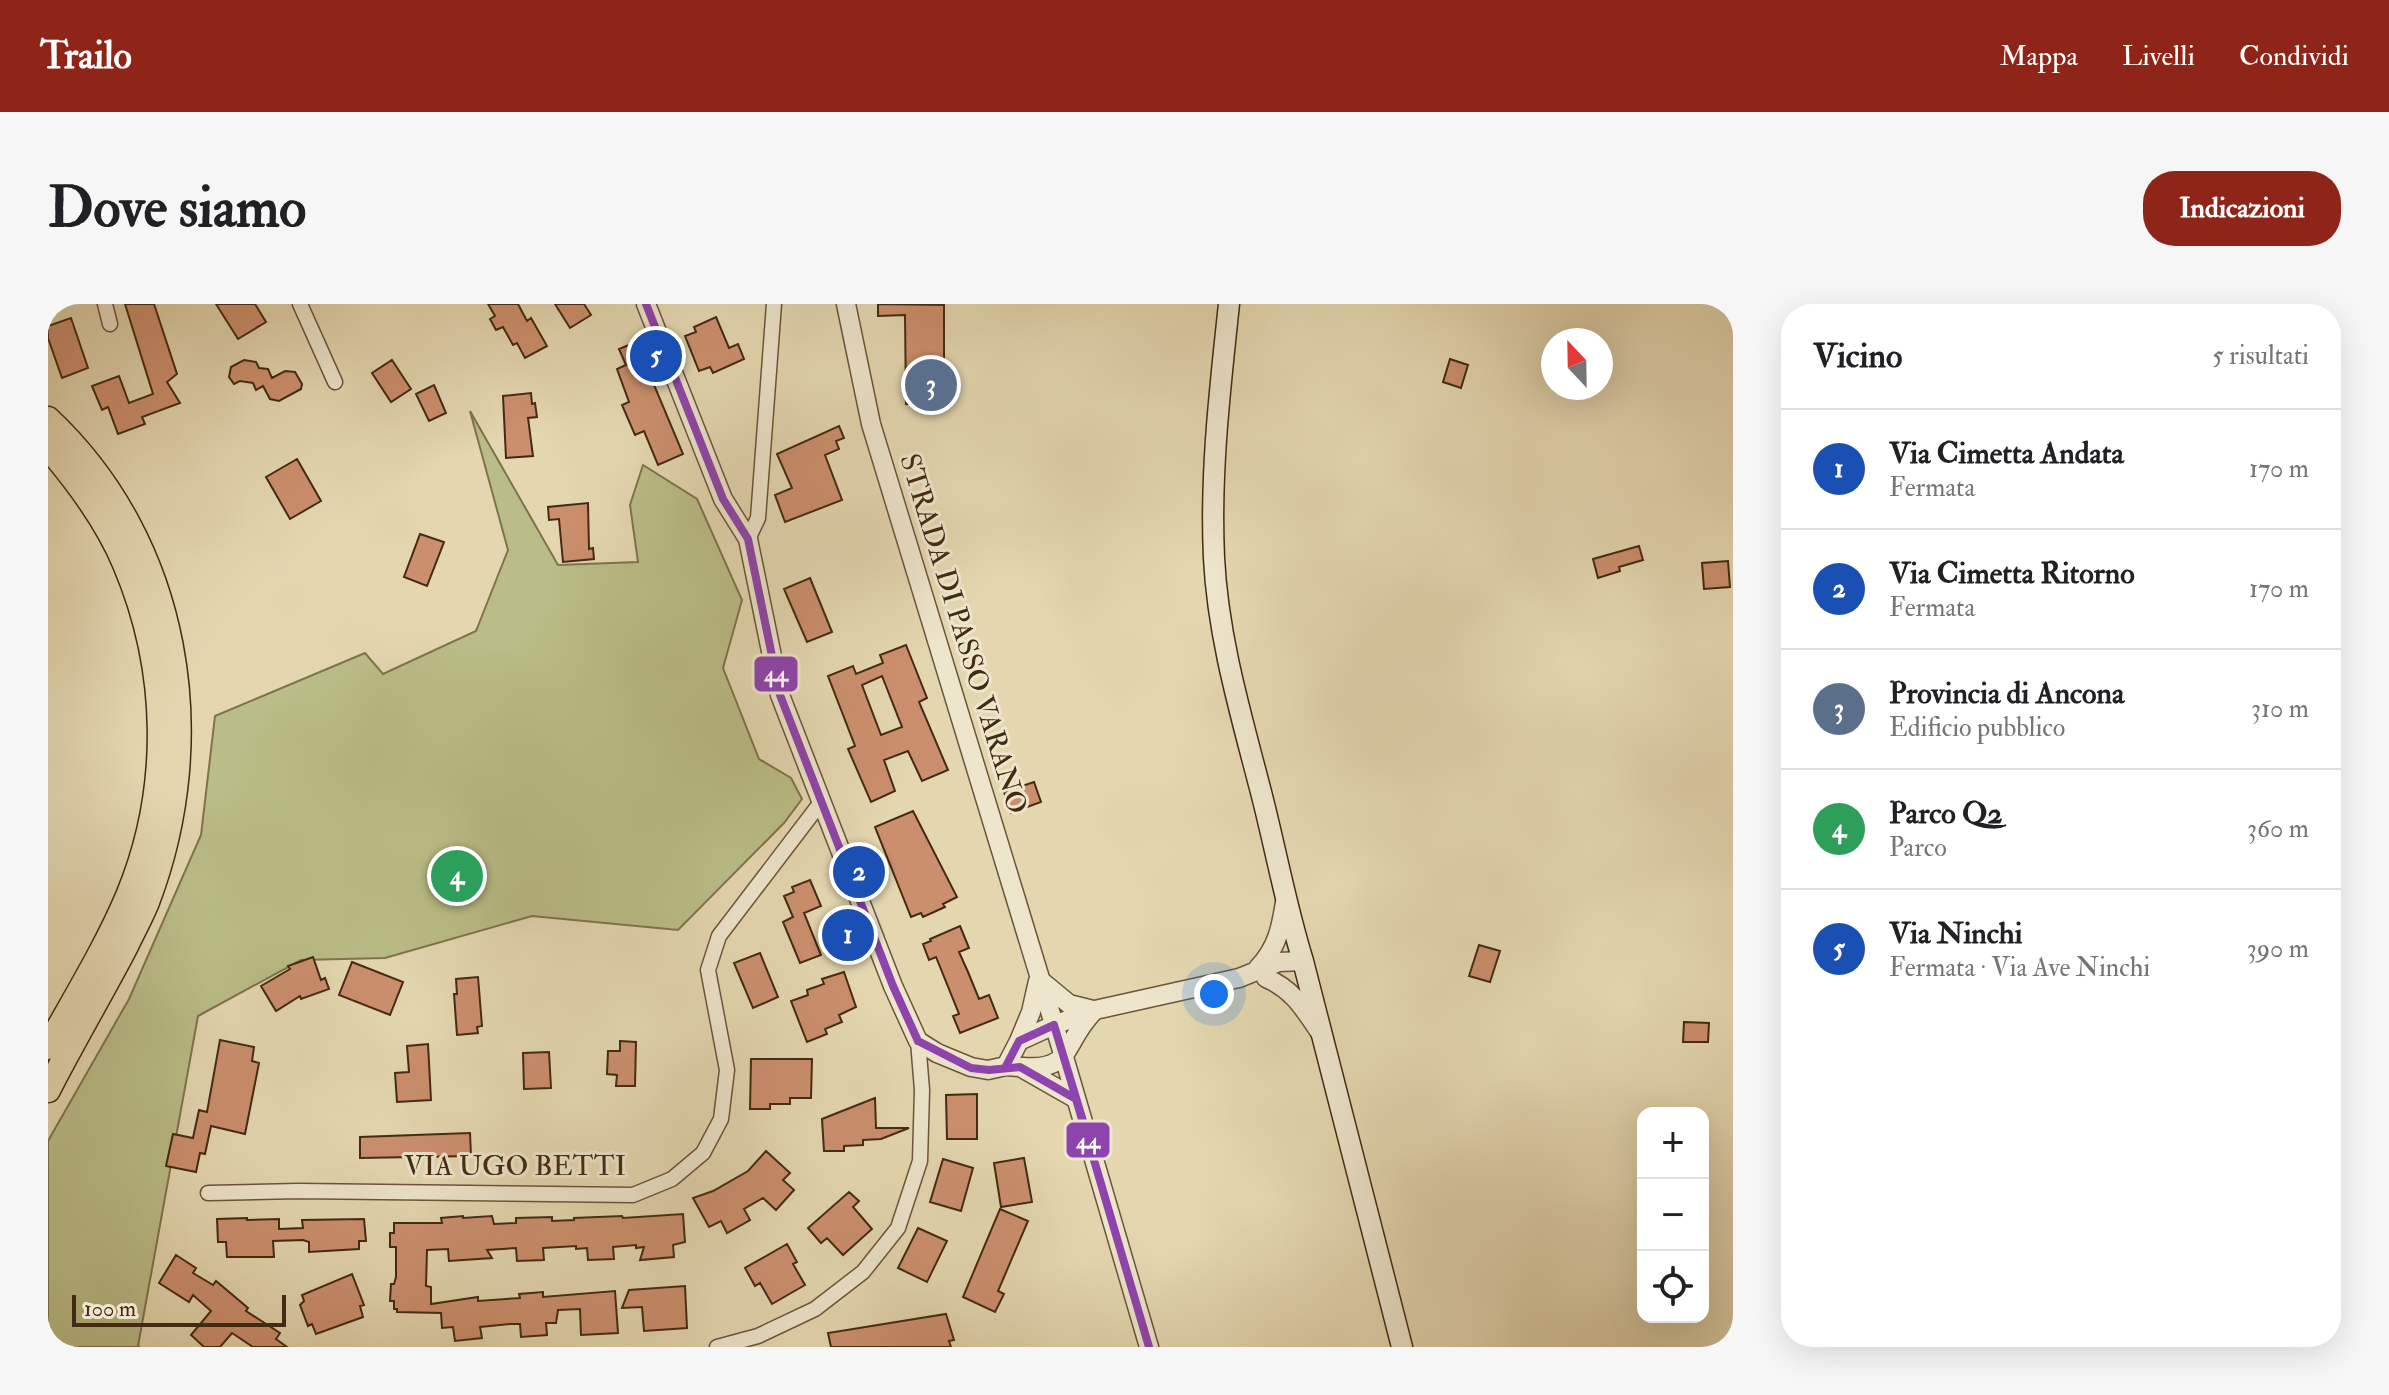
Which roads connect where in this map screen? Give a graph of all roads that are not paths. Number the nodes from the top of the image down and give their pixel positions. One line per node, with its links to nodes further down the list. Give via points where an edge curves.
1 (105, 304): 7 (street)
2 (300, 304): 8 (street)
3 (646, 304): 11 (street, via 723,499)
4 (774, 304): 11 (street, via 758,518)
5 (846, 304): 16 (street, STRADA DI PASSO VARANO, via 871,424)
6 (1229, 304): 13 (main road, via 1216,430 1214,562 1231,677)
7 (110, 324)
8 (335, 382)
9 (48, 419): 25 (highway, via 96,473 144,558 174,656 179,761 173,815 147,904)
10 (48, 447): 22 (highway, via 101,519 125,563 155,660 161,708 160,760 144,851 128,897)
11 (748, 539): 12 (street, via 780,695)
12 (822, 801): 20 (street); 27 (street, VIA UGO BETTI, via 719,936 708,970 727,1070 721,1119 703,1153 672,1179 633,1195)
13 (1285, 902): 14 (main road); 15 (street, via 1280,933)
14 (1303, 961): 15 (street, via 1285,973); 19 (main road)
15 (1253, 976): 17 (street); 19 (street, via 1294,995)
16 (1038, 978): 17 (street, via 1069,1004); 18 (street, STRADA DI PASSO VARANO); 21 (street, STRADA DI PASSO VARANO)
17 (1103, 1008): 18 (street); 23 (street, via 1078,1027)
18 (1054, 1025): 21 (street); 23 (street, STRADA DI PASSO VARANO)
19 (1320, 1031): 30 (main road)
20 (918, 1041): 24 (street, via 971,1067); 28 (street, via 920,1161 898,1228 863,1272 815,1309 758,1336)
21 (1019, 1041): 24 (street, STRADA DI PASSO VARANO)
22 (48, 1047)
23 (1064, 1057): 24 (street, via 1046,1069); 26 (street, STRADA DI PASSO VARANO)
24 (1013, 1066): 26 (street)
25 (48, 1090)
26 (1076, 1099): 29 (street, STRADA DI PASSO VARANO)
27 (208, 1193)
28 (717, 1347)
29 (1149, 1347)
30 (1402, 1347)

